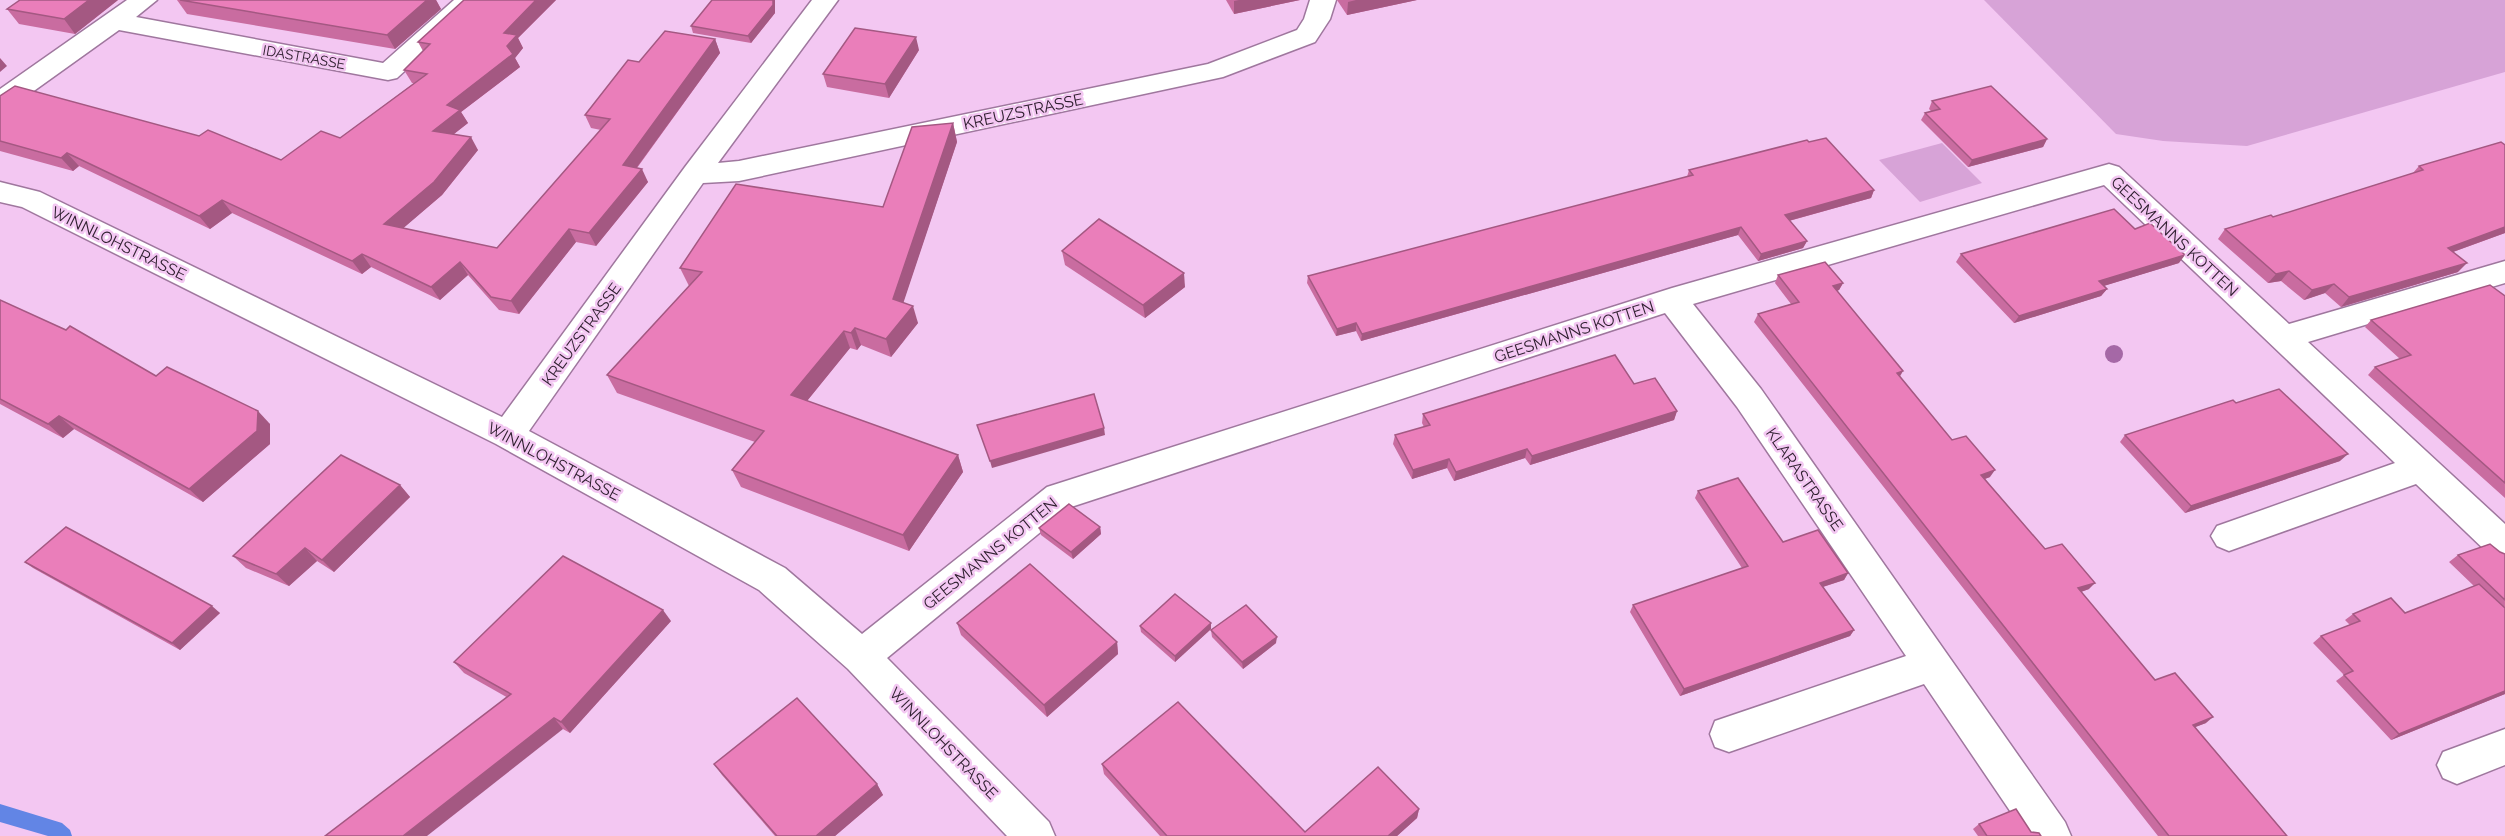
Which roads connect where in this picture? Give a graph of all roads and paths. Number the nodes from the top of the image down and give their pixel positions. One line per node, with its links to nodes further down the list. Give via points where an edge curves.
1 (144, 0): 5 (street)
2 (469, 0): 5 (street, IDASTRASSE, via 388,72)
3 (825, 0): 7 (street, KREUZSTRASSE)
4 (1323, 0): 7 (street, KREUZSTRASSE, via 1306,36 1214,71 739,171)
5 (112, 21): 6 (street)
6 (0, 102)
7 (695, 174): 12 (street, KREUZSTRASSE)
8 (0, 192): 12 (street, WINNLOHSTRASSE, via 30,199)
9 (2505, 272): 11 (street)
10 (1672, 299): 11 (street, GEESMANNS KOTTEN, via 2109,174); 16 (street, GEESMANNS KOTTEN, via 1059,497); 17 (street, KLARASTRASSE, via 1749,398)
11 (2284, 337): 13 (street, GEESMANNS KOTTEN)
12 (508, 435): 16 (street, WINNLOHSTRASSE, via 772,579)
13 (2422, 468): 14 (street); 15 (street, GEESMANNS KOTTEN)
14 (2229, 536)
15 (2505, 546)
16 (861, 657): 21 (street, WINNLOHSTRASSE)
17 (1932, 664): 18 (street); 22 (street, KLARASTRASSE)
18 (1729, 734)
19 (2505, 747): 20 (street)
20 (2457, 765)
21 (1035, 836)
22 (2051, 836)

